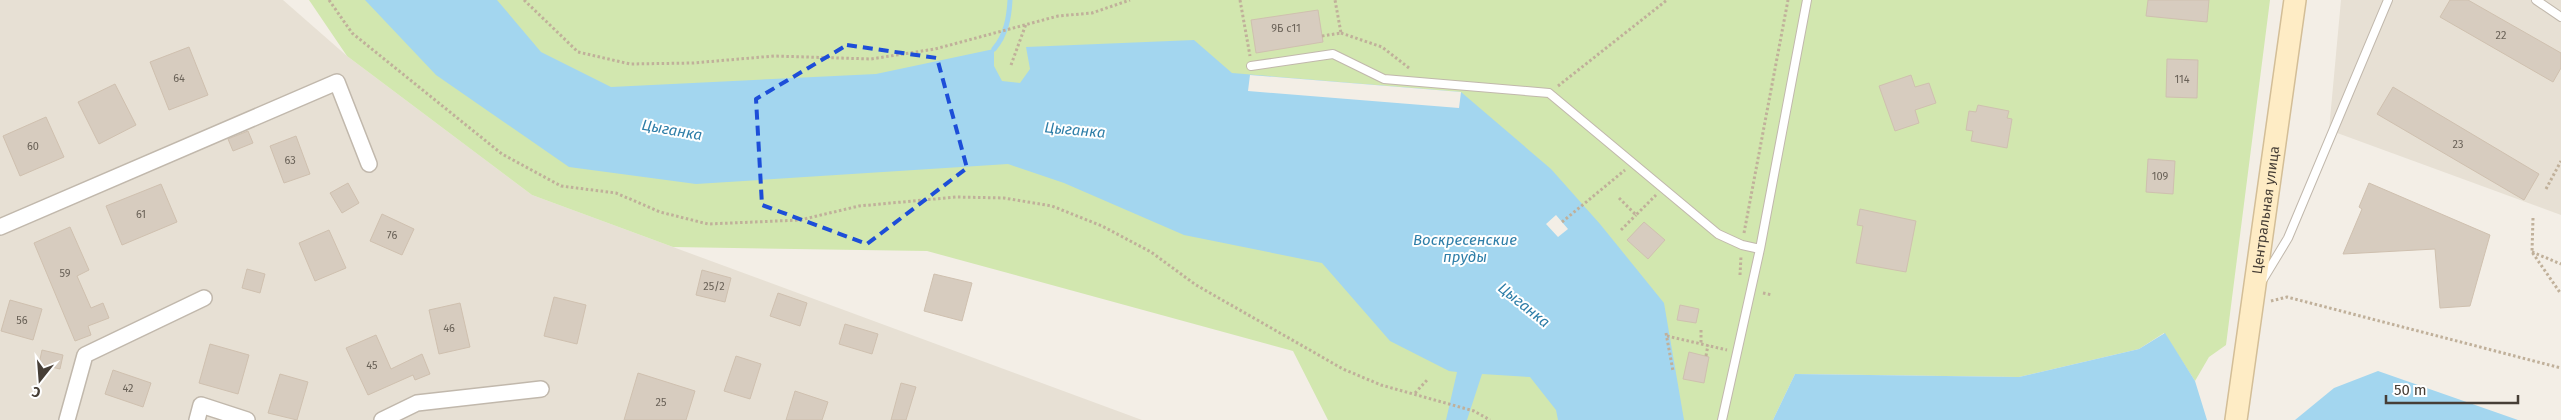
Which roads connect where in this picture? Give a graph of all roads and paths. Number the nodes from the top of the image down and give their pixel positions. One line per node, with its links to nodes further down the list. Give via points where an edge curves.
1 (329, 0): 51 (path, via 352,33 502,154 561,186 616,193 660,212 708,224 800,220 859,206 956,197 1004,198 1052,206 1102,226 1151,252 1196,285 1343,369 1382,385)
2 (524, 0): 13 (path, via 578,52 630,64 774,56 871,59 935,49)
3 (1130, 0): 13 (path, via 1092,12)
4 (1240, 0): 17 (path)
5 (1335, 0): 14 (path)
6 (1667, 0): 19 (path)
7 (1788, 0): 31 (path)
8 (1807, 0): 32 (lane)
9 (2295, 0): 38 (main road, Центральная улица)
10 (2388, 0): 38 (lane)
11 (2536, 0): 12 (lane)
12 (2561, 17)
13 (1026, 23): 16 (path)
14 (1341, 33): 15 (path); 18 (path, via 1382,47)
15 (1322, 36)
16 (1011, 65)
17 (1251, 66): 18 (lane, via 1333,54 1384,80)
18 (1427, 82): 19 (lane)
19 (1549, 93): 21 (lane)
20 (2561, 160): 24 (path)
21 (1633, 163): 23 (lane); 28 (path)
22 (369, 164): 29 (street, via 337,82)
23 (1663, 188): 26 (path); 31 (lane, via 1718,234)
24 (2546, 189)
25 (1619, 198): 26 (path)
26 (1636, 214): 30 (path)
27 (2532, 218): 33 (path)
28 (1562, 222)
29 (0, 227)
30 (1621, 230)
31 (1742, 245): 32 (lane); 35 (path)
32 (1760, 249): 44 (lane)
33 (2532, 252): 34 (path); 36 (path)
34 (2561, 264)
35 (1740, 281)
36 (2561, 294)
37 (204, 298): 52 (street, via 85,355)
38 (2260, 298): 47 (path, via 2287,297); 58 (main road, Центральная улица)
39 (1701, 330): 41 (path)
40 (1730, 341): 43 (path)
41 (1701, 344): 42 (path); 48 (path, via 1667,334)
42 (1708, 345): 43 (path); 45 (path)
43 (1728, 350): 44 (path); 46 (path)
44 (1738, 352): 57 (lane)
45 (1706, 356)
46 (1726, 359)
47 (2561, 368)
48 (1673, 371)
49 (1428, 379): 51 (path)
50 (541, 389): 55 (street, via 417,404)
51 (1415, 393): 56 (path, via 1474,411)
52 (67, 420)
53 (196, 420): 54 (street, via 201,405)
54 (247, 420)
55 (382, 420)
56 (1490, 420)
57 (1722, 420)
58 (2236, 420)

